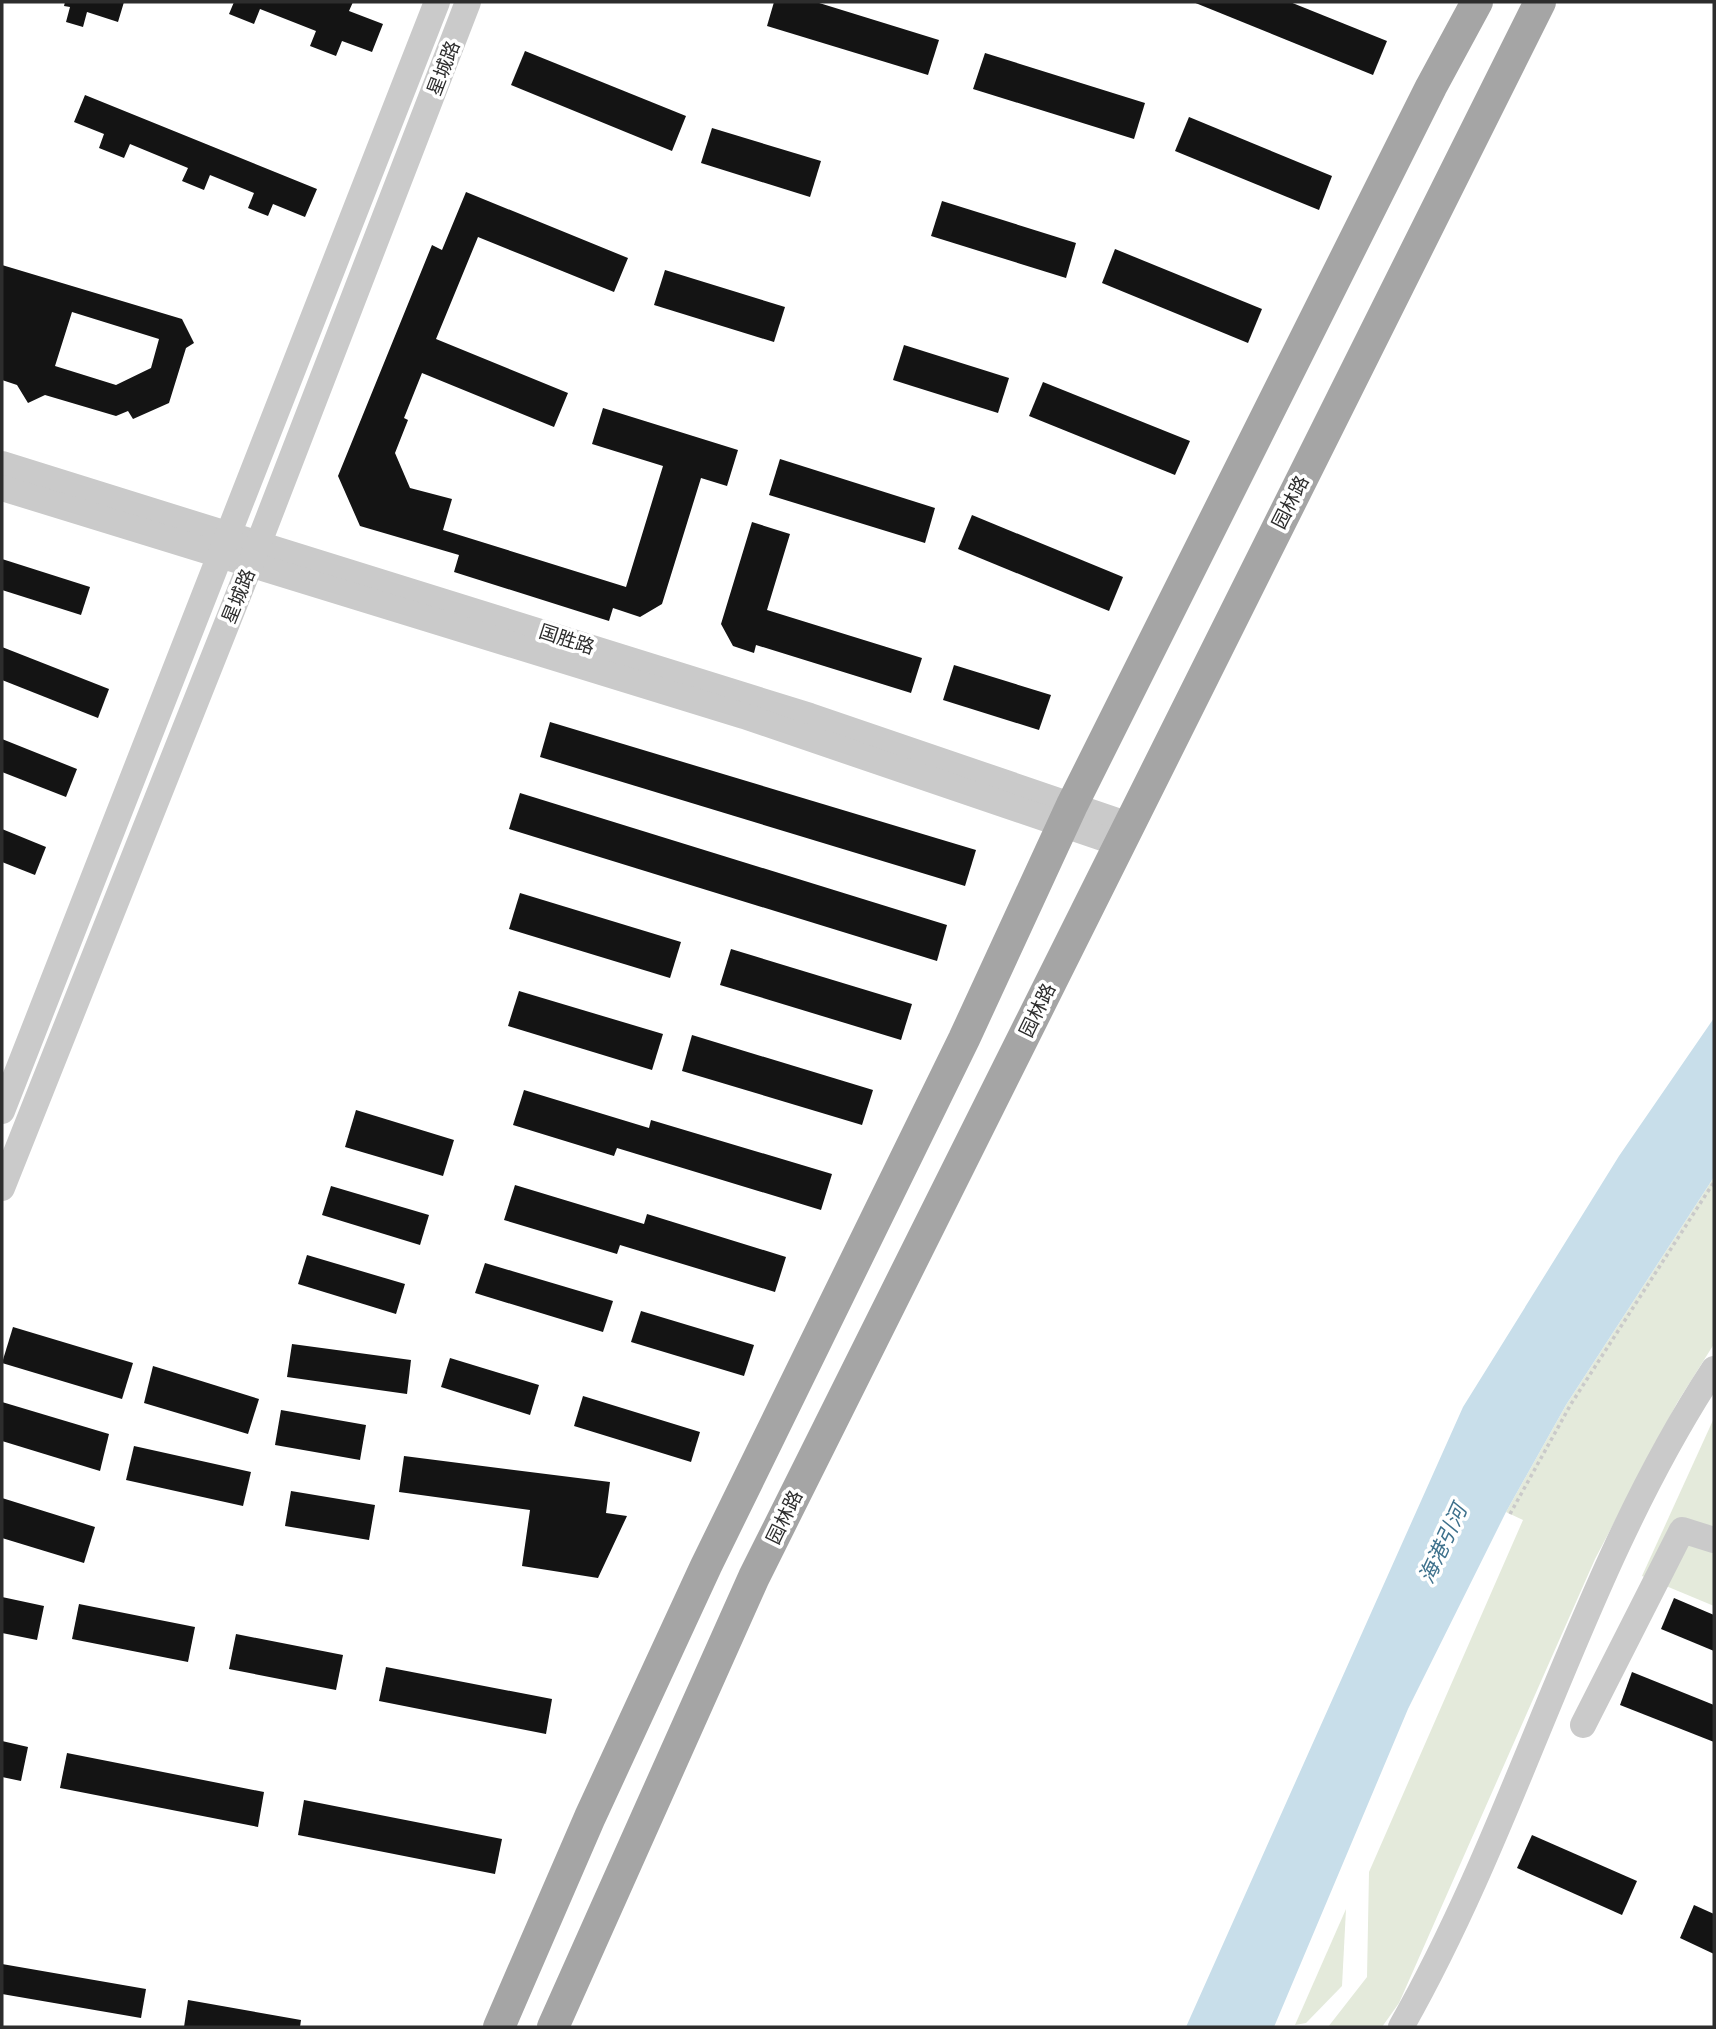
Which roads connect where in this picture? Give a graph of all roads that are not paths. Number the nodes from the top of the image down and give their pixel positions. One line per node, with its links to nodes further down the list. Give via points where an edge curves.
1 (437, 2): 7 (street, 星城路)
2 (468, 2): 8 (street, 星城路)
3 (1477, 2): 9 (main road)
4 (1540, 2): 10 (main road, 园林路)
5 (2, 464): 7 (street, 国胜路)
6 (2, 488): 7 (street, 国胜路)
7 (227, 544): 8 (street, 国胜路); 11 (street, 星城路)
8 (255, 552): 9 (street, 国胜路, via 744,716); 12 (street, 星城路)
9 (1068, 814): 10 (street, 国胜路); 16 (main road, via 964,1039 706,1566)
10 (1124, 834): 17 (main road, 园林路, via 754,1577)
11 (2, 1111)
12 (2, 1188)
13 (1714, 1369): 18 (street, via 1681,1420 1594,1597 1454,1922)
14 (1714, 1540): 15 (street, via 1682,1530)
15 (1583, 1725)
16 (499, 2027)
17 (553, 2027)
18 (1401, 2027)

